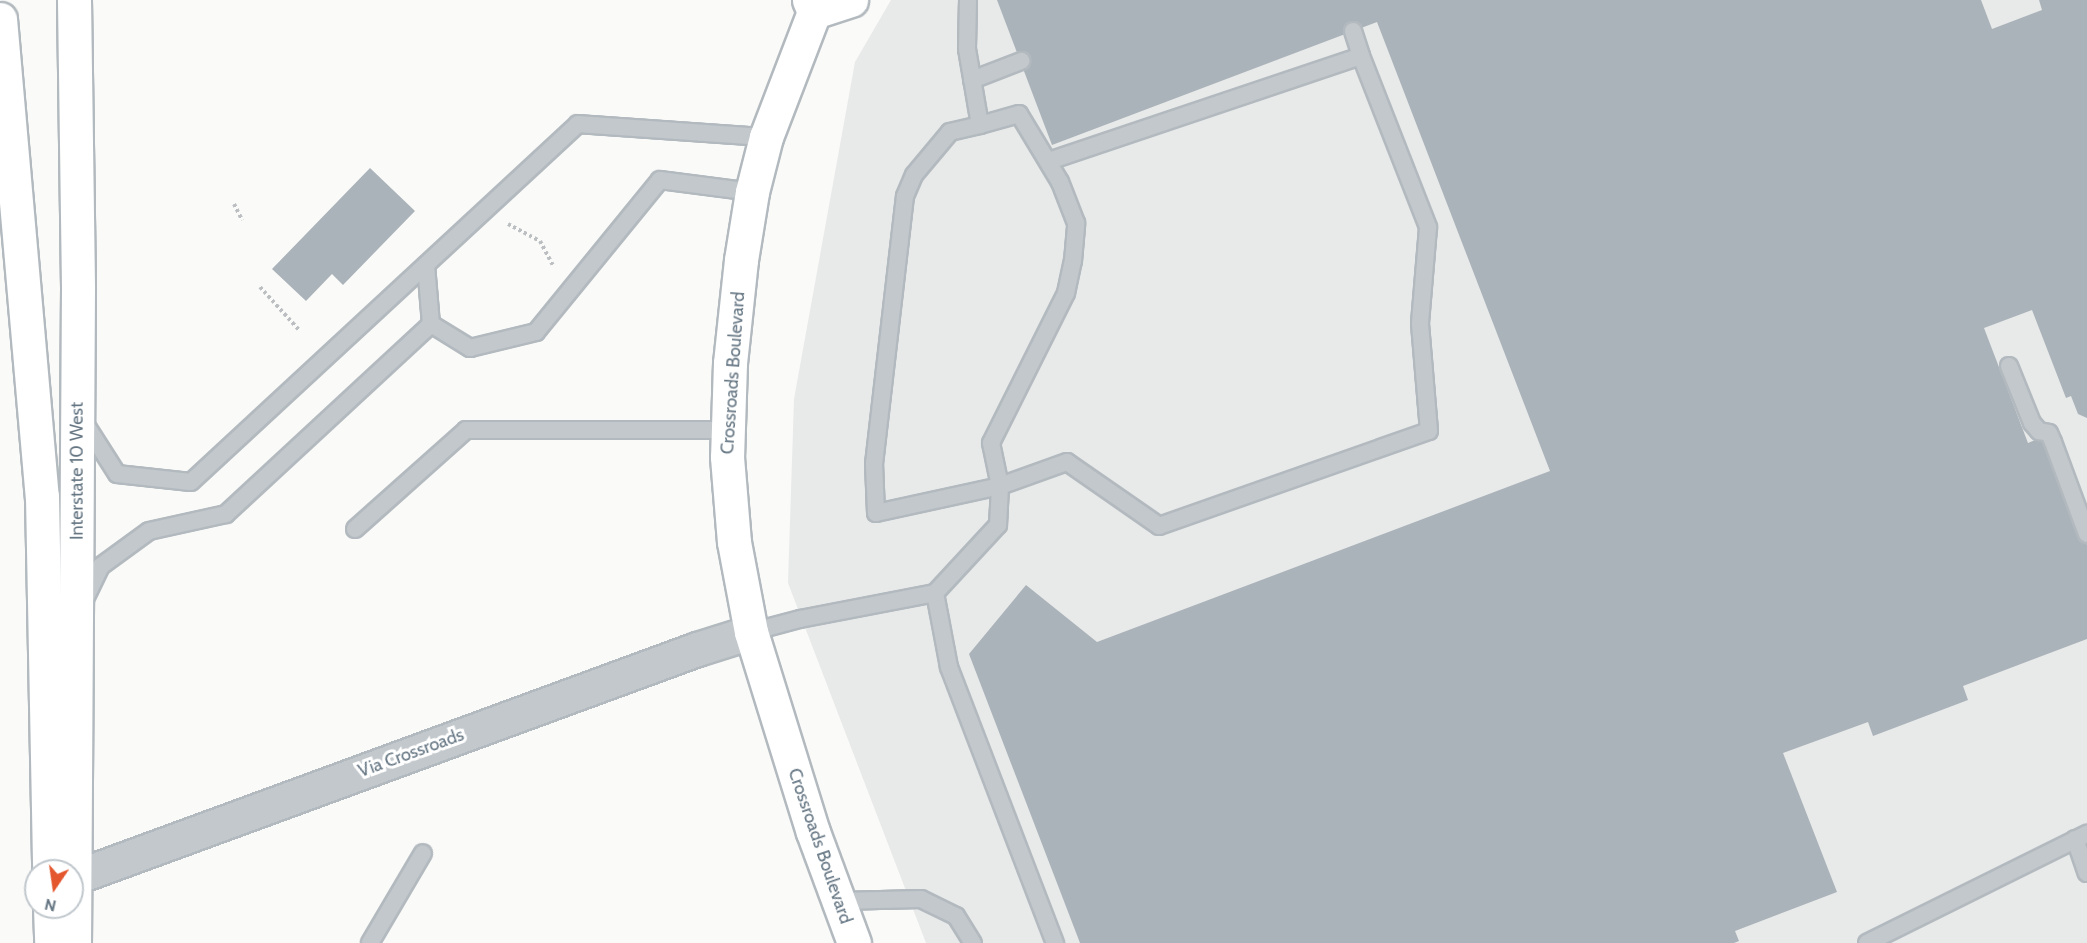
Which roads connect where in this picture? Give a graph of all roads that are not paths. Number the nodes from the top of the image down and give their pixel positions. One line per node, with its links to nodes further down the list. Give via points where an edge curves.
1 (74, 0): 17 (main road, Interstate 10 West)
2 (851, 0): 4 (main road, Crossroads Boulevard)
3 (968, 0): 9 (lane, via 967,49)
4 (812, 6): 11 (main road, Crossroads Boulevard)
5 (0, 19): 27 (main road, via 42,496)
6 (1353, 31): 7 (lane)
7 (1360, 56): 12 (lane); 19 (lane, via 1428,227 1420,323 1429,431 1158,526 1067,462)
8 (1021, 61): 9 (lane)
9 (972, 80): 10 (lane)
10 (980, 125): 12 (lane, via 1019,114); 19 (lane, via 950,132 914,175 905,196 874,463 876,513)
11 (766, 137): 13 (main road, Crossroads Boulevard); 14 (lane, via 578,124)
12 (1049, 161): 19 (lane, via 1076,223 1073,261 1066,293 991,442)
13 (752, 192): 15 (lane, via 660,180 536,332 470,348); 18 (main road, Crossroads Boulevard, via 730,363)
14 (426, 265): 15 (lane); 17 (lane, via 191,482 117,474)
15 (431, 324): 23 (lane, via 226,514 149,531 100,566)
16 (2009, 366): 21 (lane, via 2032,423 2039,431 2049,433)
17 (76, 410): 23 (main road, Interstate 10 West)
18 (727, 430): 20 (lane, via 466,430); 24 (main road, Crossroads Boulevard, via 734,542)
19 (1000, 486): 22 (lane, via 998,525)
20 (355, 529)
21 (2087, 534)
22 (935, 593): 24 (lane); 39 (lane, via 949,667)
23 (77, 615): 28 (main road, Interstate 10 West)
24 (751, 632): 29 (street, Via Crossroads); 31 (main road, Crossroads Boulevard)
25 (2081, 837): 30 (lane); 40 (lane)
26 (423, 853): 36 (lane)
27 (60, 859)
28 (62, 859)
29 (84, 867)
30 (2087, 873)
31 (839, 901): 37 (main road, Crossroads Boulevard); 38 (lane, via 921,898 956,916)
32 (50, 919): 34 (main road)
33 (69, 919): 35 (main road, Interstate 10 West)
34 (51, 943)
35 (74, 943)
36 (370, 943)
37 (854, 943)
38 (973, 943)
39 (1055, 943)
40 (1867, 943)

